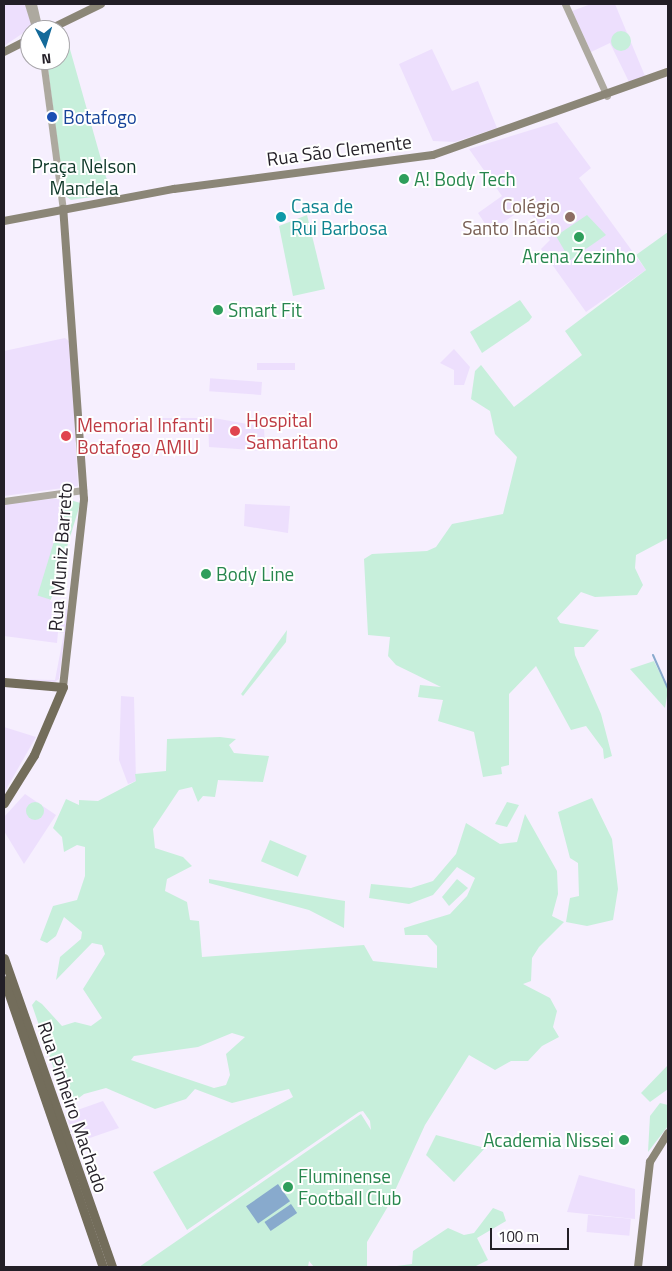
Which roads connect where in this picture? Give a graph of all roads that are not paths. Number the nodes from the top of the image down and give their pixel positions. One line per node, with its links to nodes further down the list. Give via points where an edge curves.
1 (28, 4): 5 (street)
2 (33, 4): 6 (street)
3 (101, 4): 7 (main road)
4 (565, 4): 12 (street)
5 (33, 20)
6 (37, 20)
7 (68, 20)
8 (20, 44): 9 (main road)
9 (4, 52)
10 (44, 70): 13 (street)
11 (668, 72): 12 (main road, Rua São Clemente)
12 (607, 96): 13 (main road, Rua São Clemente, via 426,156 216,182)
13 (63, 209): 14 (main road, Rua São Clemente); 15 (main road, Rua Muniz Barreto)
14 (4, 221)
15 (84, 490): 16 (street); 18 (main road, Rua Muniz Barreto)
16 (4, 501)
17 (4, 682): 18 (main road)
18 (63, 687): 19 (main road, Rua Muniz Barreto, via 34,756)
19 (4, 803)
20 (4, 958): 24 (main road, Rua Pinheiro Machado)
21 (4, 980): 23 (main road, Rua Pinheiro Machado)
22 (668, 1133): 25 (main road, via 650,1162)
23 (103, 1267)
24 (112, 1267)
25 (638, 1267)

